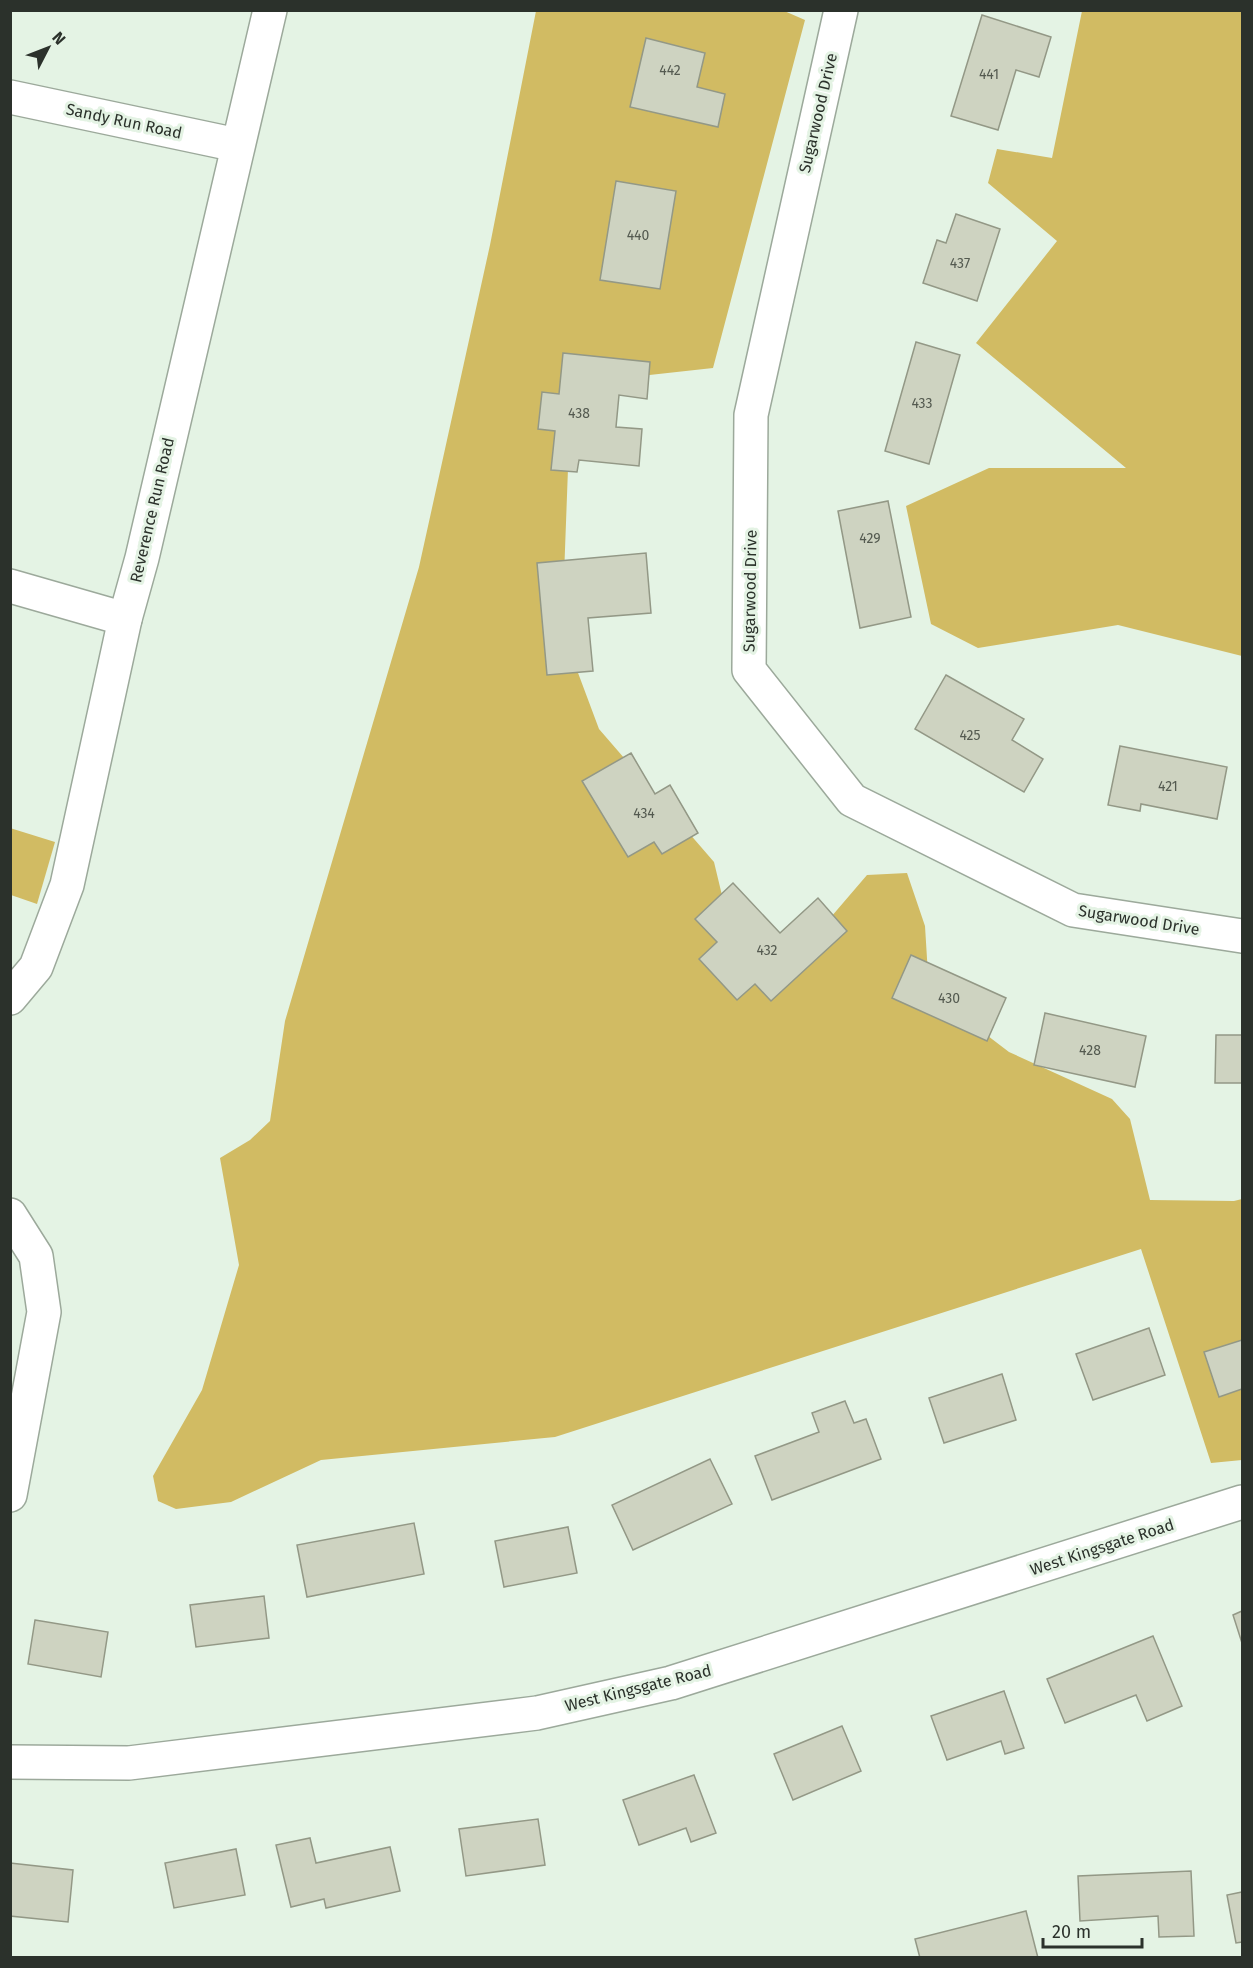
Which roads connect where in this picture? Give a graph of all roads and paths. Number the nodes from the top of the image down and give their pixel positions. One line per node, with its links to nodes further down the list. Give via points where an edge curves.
1 (270, 10): 4 (street, Reverence Run Road)
2 (841, 10): 7 (street, Sugarwood Drive, via 751,415 749,669 852,800 1073,910)
3 (10, 97): 4 (street, Sandy Run Road)
4 (237, 145): 6 (street, Reverence Run Road)
5 (10, 586): 6 (street)
6 (125, 619): 8 (street, Reverence Run Road, via 67,885 36,967)
7 (1242, 936)
8 (10, 999)
9 (10, 1215): 10 (street, via 36,1256 44,1312)
10 (10, 1495)
11 (1242, 1502): 12 (street, West Kingsgate Road, via 671,1683 537,1713 129,1763)
12 (10, 1762)

